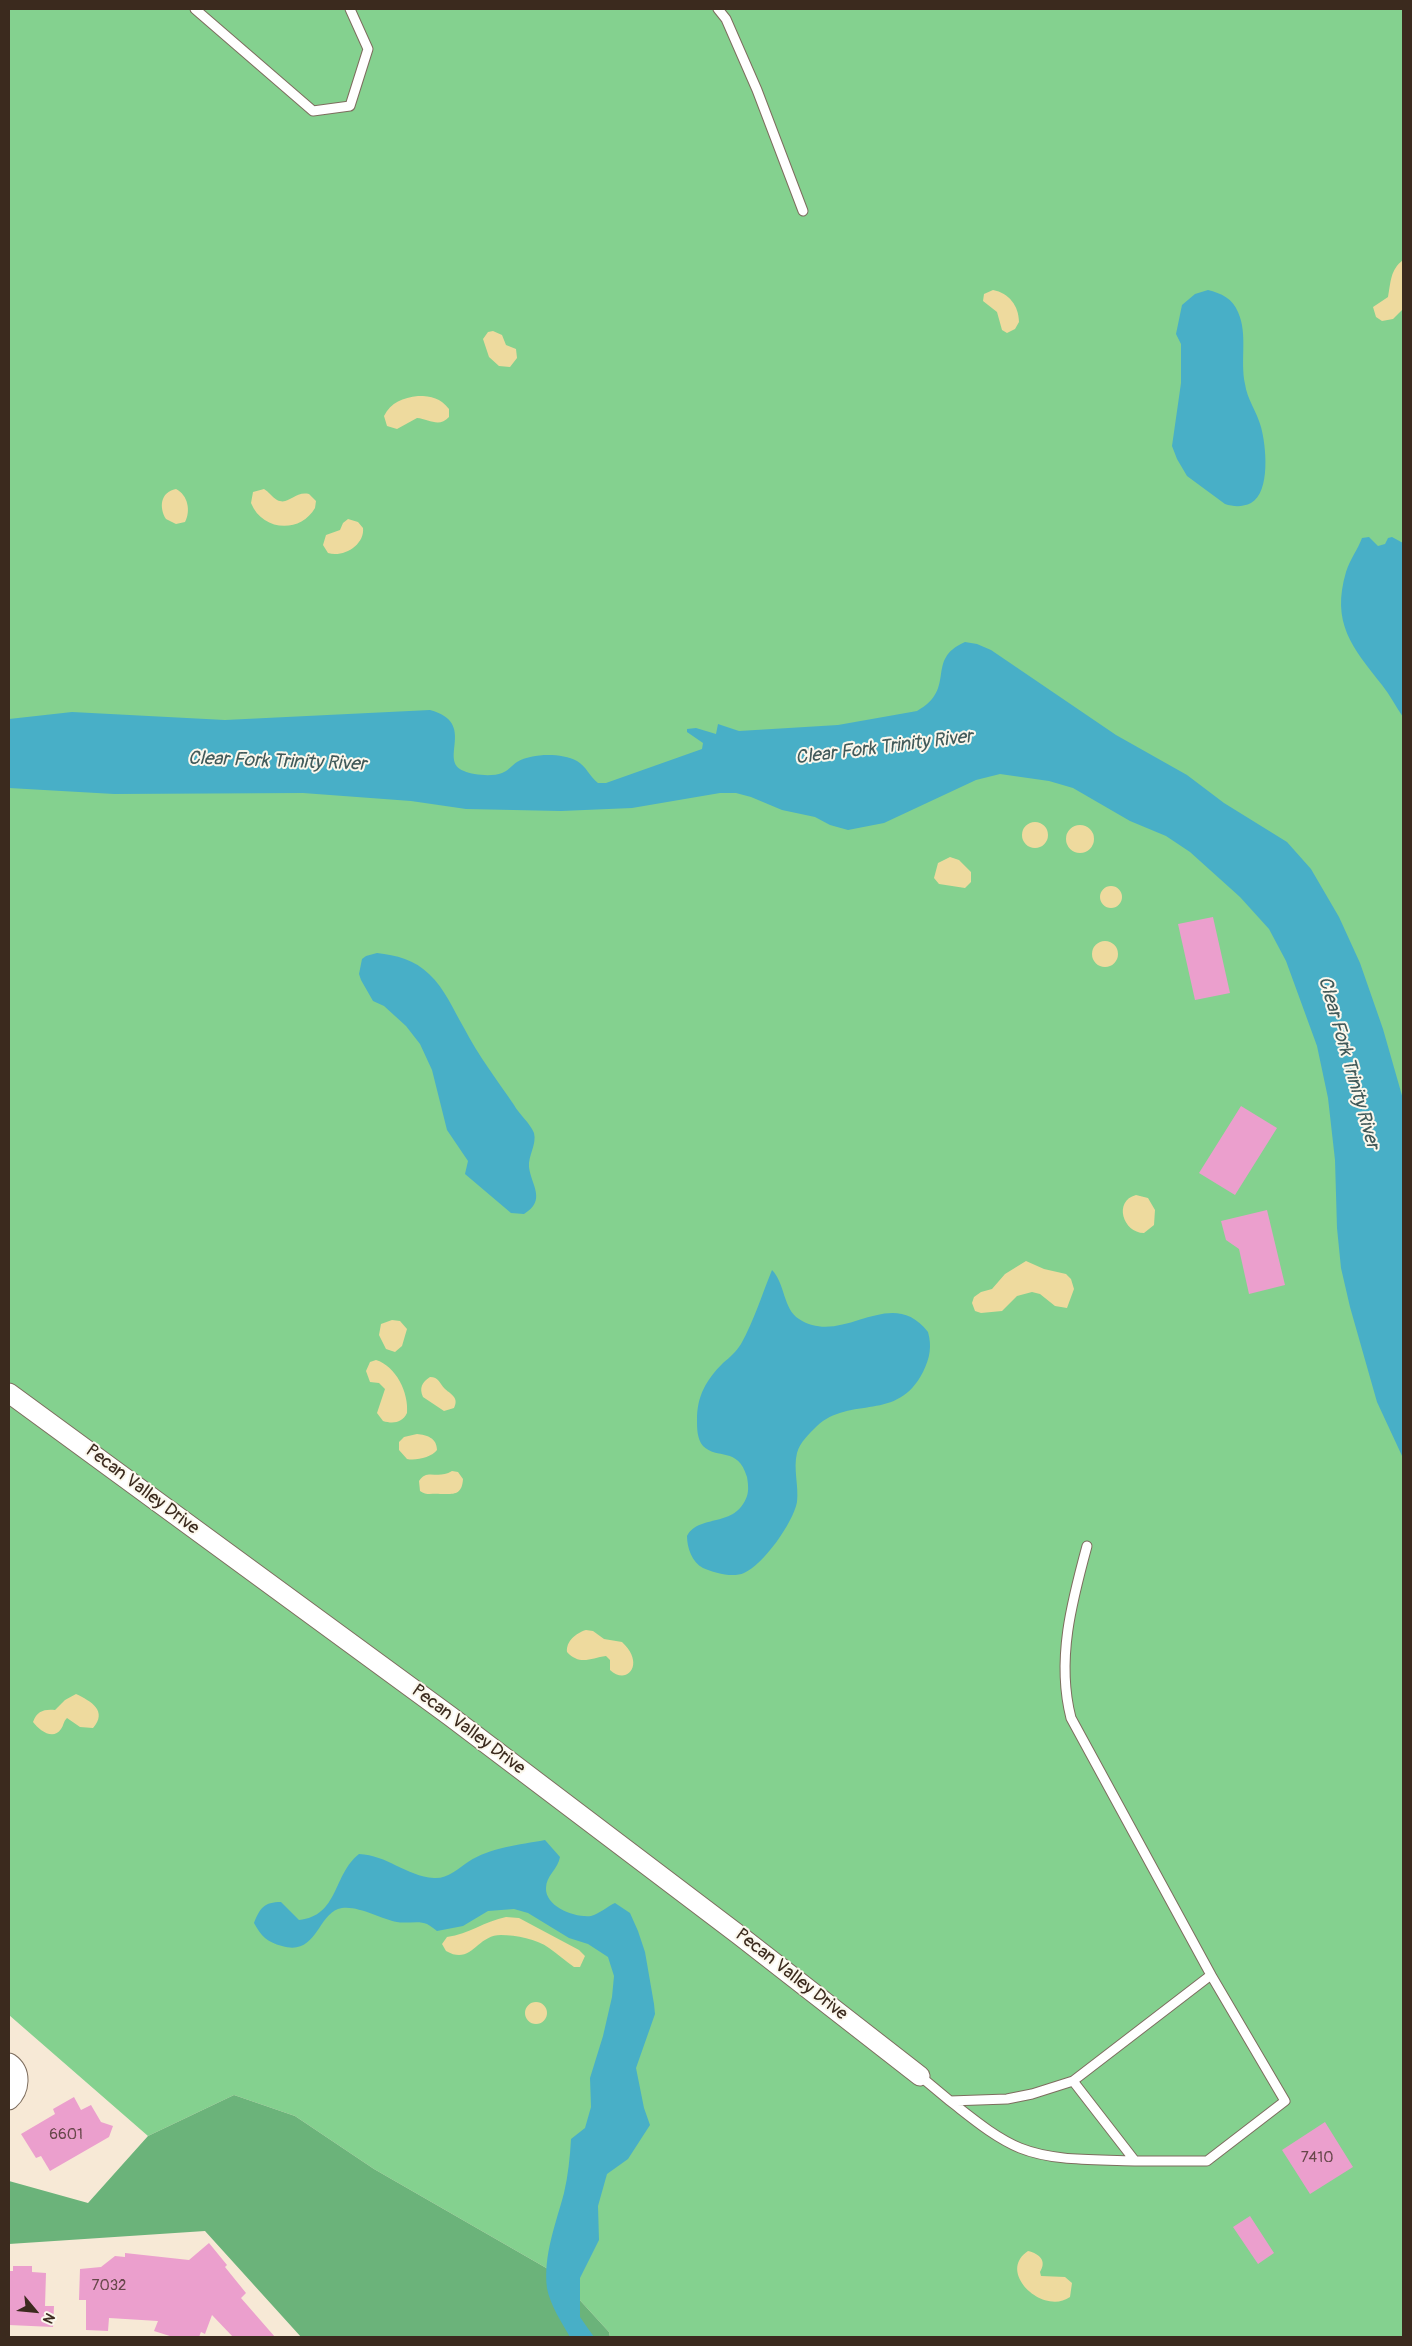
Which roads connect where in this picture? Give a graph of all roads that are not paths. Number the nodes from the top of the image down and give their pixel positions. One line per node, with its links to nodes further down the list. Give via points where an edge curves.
1 (194, 9): 2 (lane, via 313,112 350,106 368,49)
2 (350, 9)
3 (718, 9): 4 (lane, via 726,19 757,90)
4 (803, 211)
5 (9, 1393): 9 (street, Pecan Valley Drive, via 450,1716)
6 (1087, 1546): 7 (lane, via 1074,1592 1066,1645 1065,1685 1070,1718)
7 (1211, 1975): 10 (lane); 13 (lane, via 1285,2101 1207,2161)
8 (9, 2063): 11 (street, via 19,2078 17,2089)
9 (920, 2076): 12 (lane)
10 (1073, 2081): 12 (lane, via 1007,2099); 13 (lane)
11 (9, 2100)
12 (950, 2101): 13 (lane, via 984,2127 1020,2148 1067,2158)
13 (1135, 2161)

